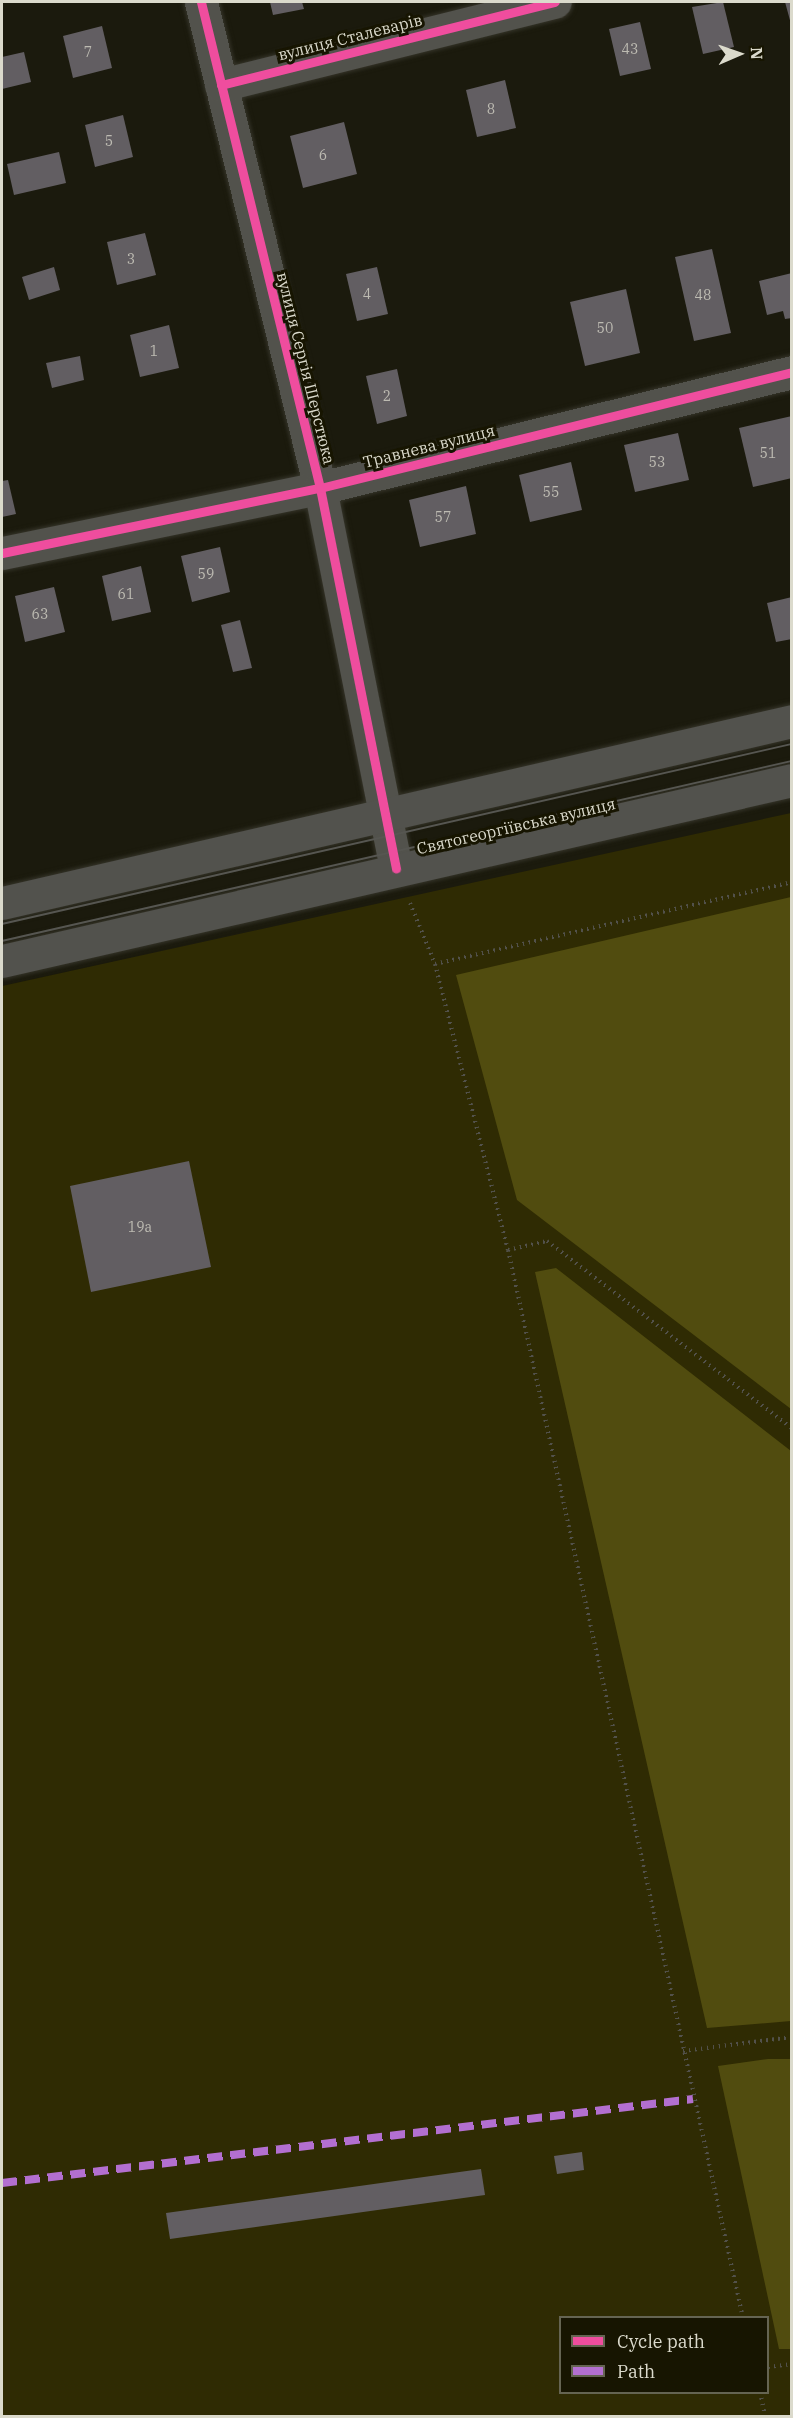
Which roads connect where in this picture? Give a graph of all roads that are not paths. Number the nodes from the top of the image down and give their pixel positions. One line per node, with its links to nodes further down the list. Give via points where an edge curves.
1 (201, 2): 3 (street, вулиця Сергія Шерстюка)
2 (555, 2): 3 (street, вулиця Сталеварів)
3 (221, 85): 5 (street, вулиця Сергія Шерстюка)
4 (792, 372): 5 (street, Травнева вулиця)
5 (320, 488): 6 (street, Травнева вулиця); 9 (street, вулиця Сергія Шерстюка)
6 (2, 553)
7 (792, 721): 9 (main road)
8 (792, 780): 10 (main road, Святогеоргіївська вулиця)
9 (383, 814): 10 (street, вулиця Сергія Шерстюка); 11 (main road)
10 (396, 868): 12 (main road, Святогеоргіївська вулиця)
11 (2, 903)
12 (2, 961)

